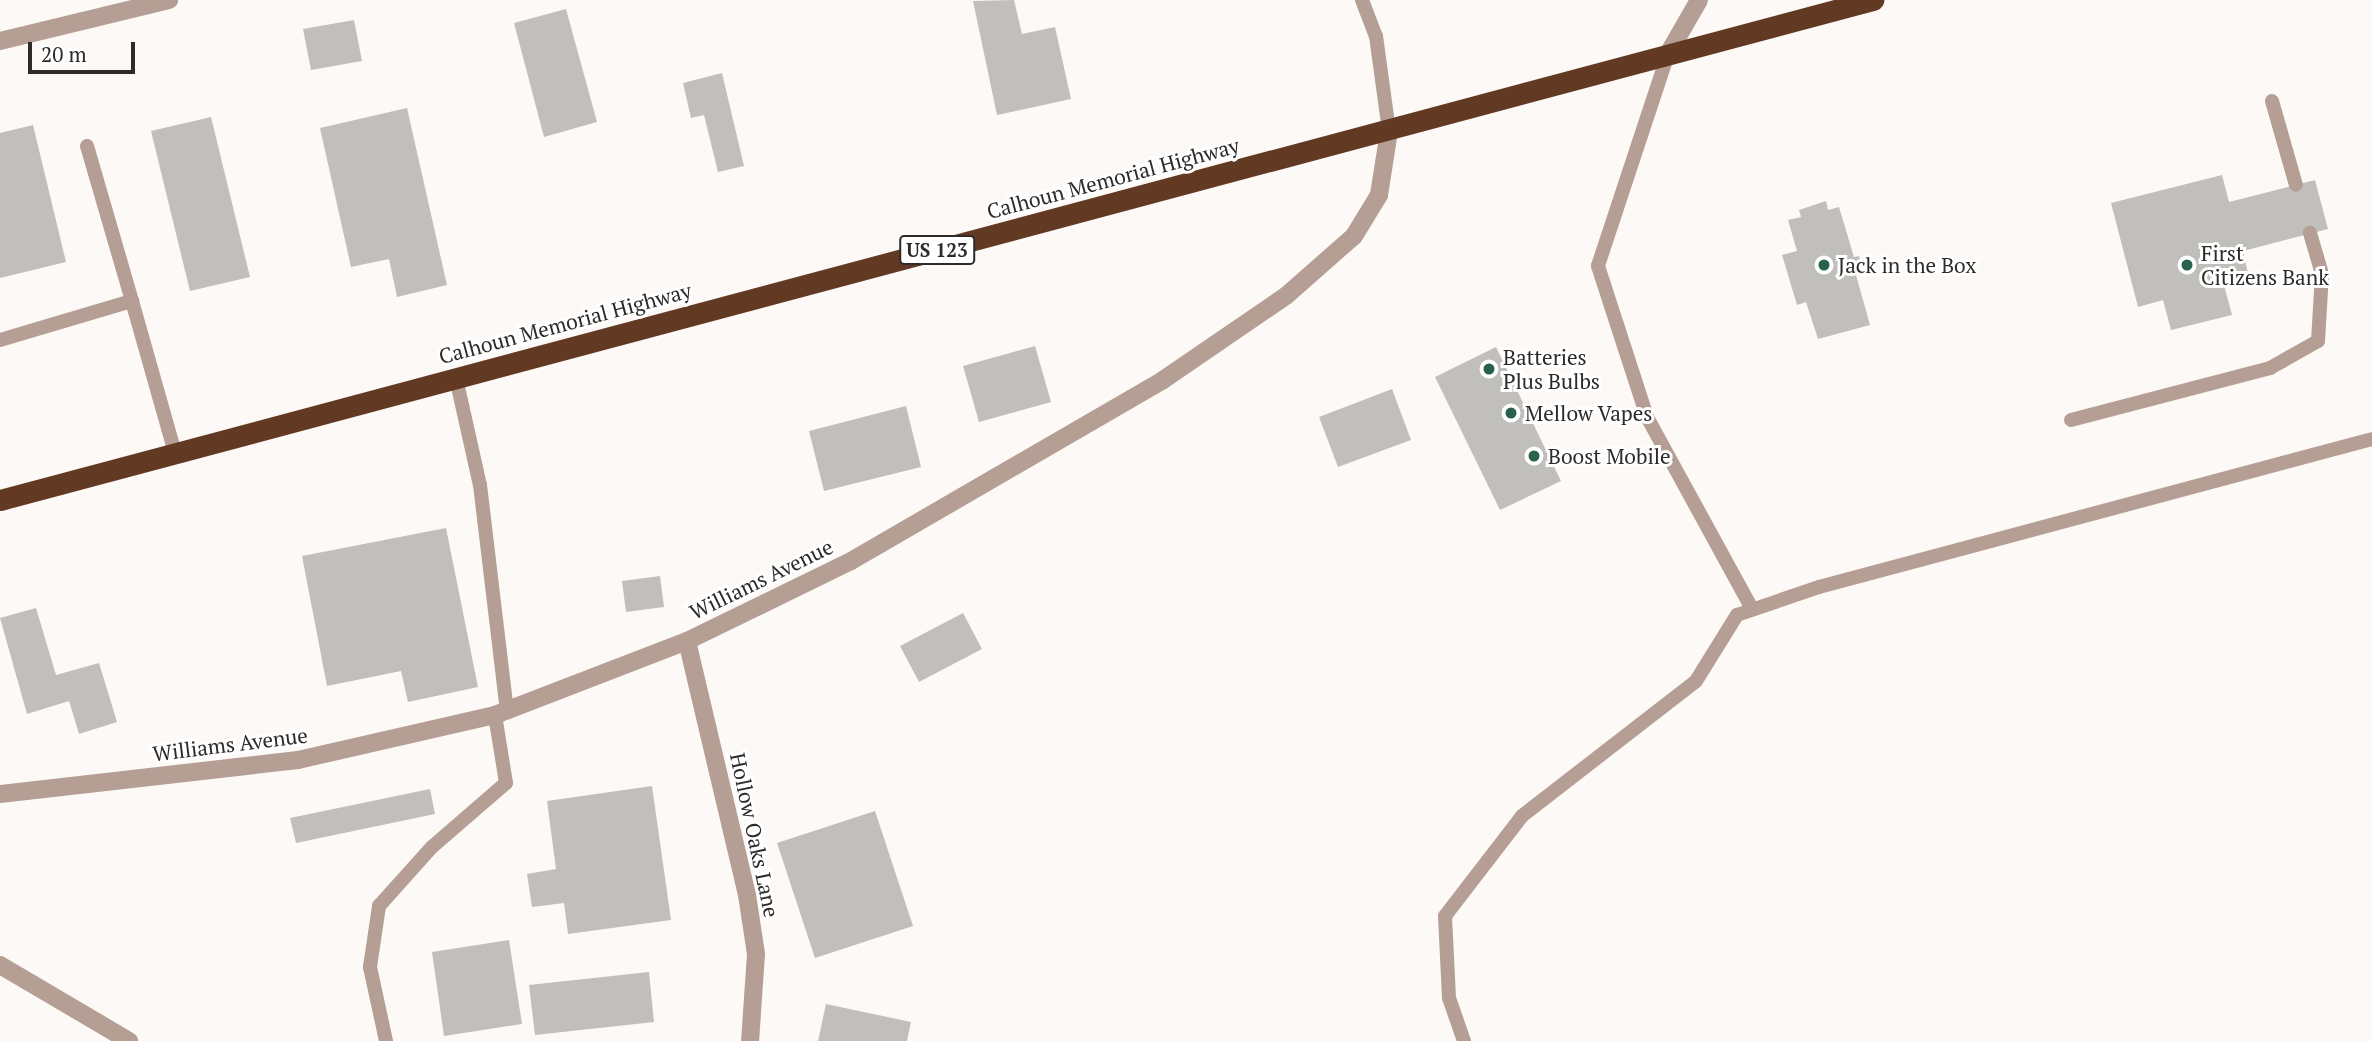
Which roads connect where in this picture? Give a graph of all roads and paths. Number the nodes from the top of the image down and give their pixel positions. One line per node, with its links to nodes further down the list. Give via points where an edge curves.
1 (169, 0): 5 (street)
2 (1362, 0): 8 (lane, via 1376,36)
3 (1699, 0): 6 (street)
4 (1873, 0): 6 (highway, Calhoun Memorial Highway / US 123)
5 (0, 41)
6 (1668, 54): 8 (highway, Calhoun Memorial Highway / US 123); 19 (lane, via 1598,266 1647,416)
7 (2272, 100): 10 (lane)
8 (1389, 131): 14 (highway, Calhoun Memorial Highway / US 123); 20 (street, Williams Avenue, via 1379,195 1354,236 1287,295 1163,380 850,561)
9 (87, 146): 12 (lane)
10 (2296, 185)
11 (2311, 233): 15 (lane, via 2322,274 2318,341 2270,368)
12 (132, 301): 13 (lane); 17 (lane)
13 (0, 340)
14 (456, 378): 17 (highway, Calhoun Memorial Highway / US 123); 21 (lane, via 480,485)
15 (2071, 420)
16 (2372, 439): 19 (lane)
17 (175, 453): 18 (highway, Calhoun Memorial Highway / US 123)
18 (0, 500)
19 (1752, 609): 27 (lane, via 1737,615 1696,681 1522,816 1445,916 1448,998)
20 (687, 641): 21 (street, Williams Avenue); 26 (street, Hollow Oaks Lane, via 749,907 756,954)
21 (501, 713): 22 (street, Williams Avenue, via 298,760); 25 (lane, via 506,783 432,847 379,906 370,967)
22 (0, 794)
23 (0, 965): 24 (street)
24 (130, 1041)
25 (386, 1041)
26 (750, 1041)
27 (1464, 1041)

